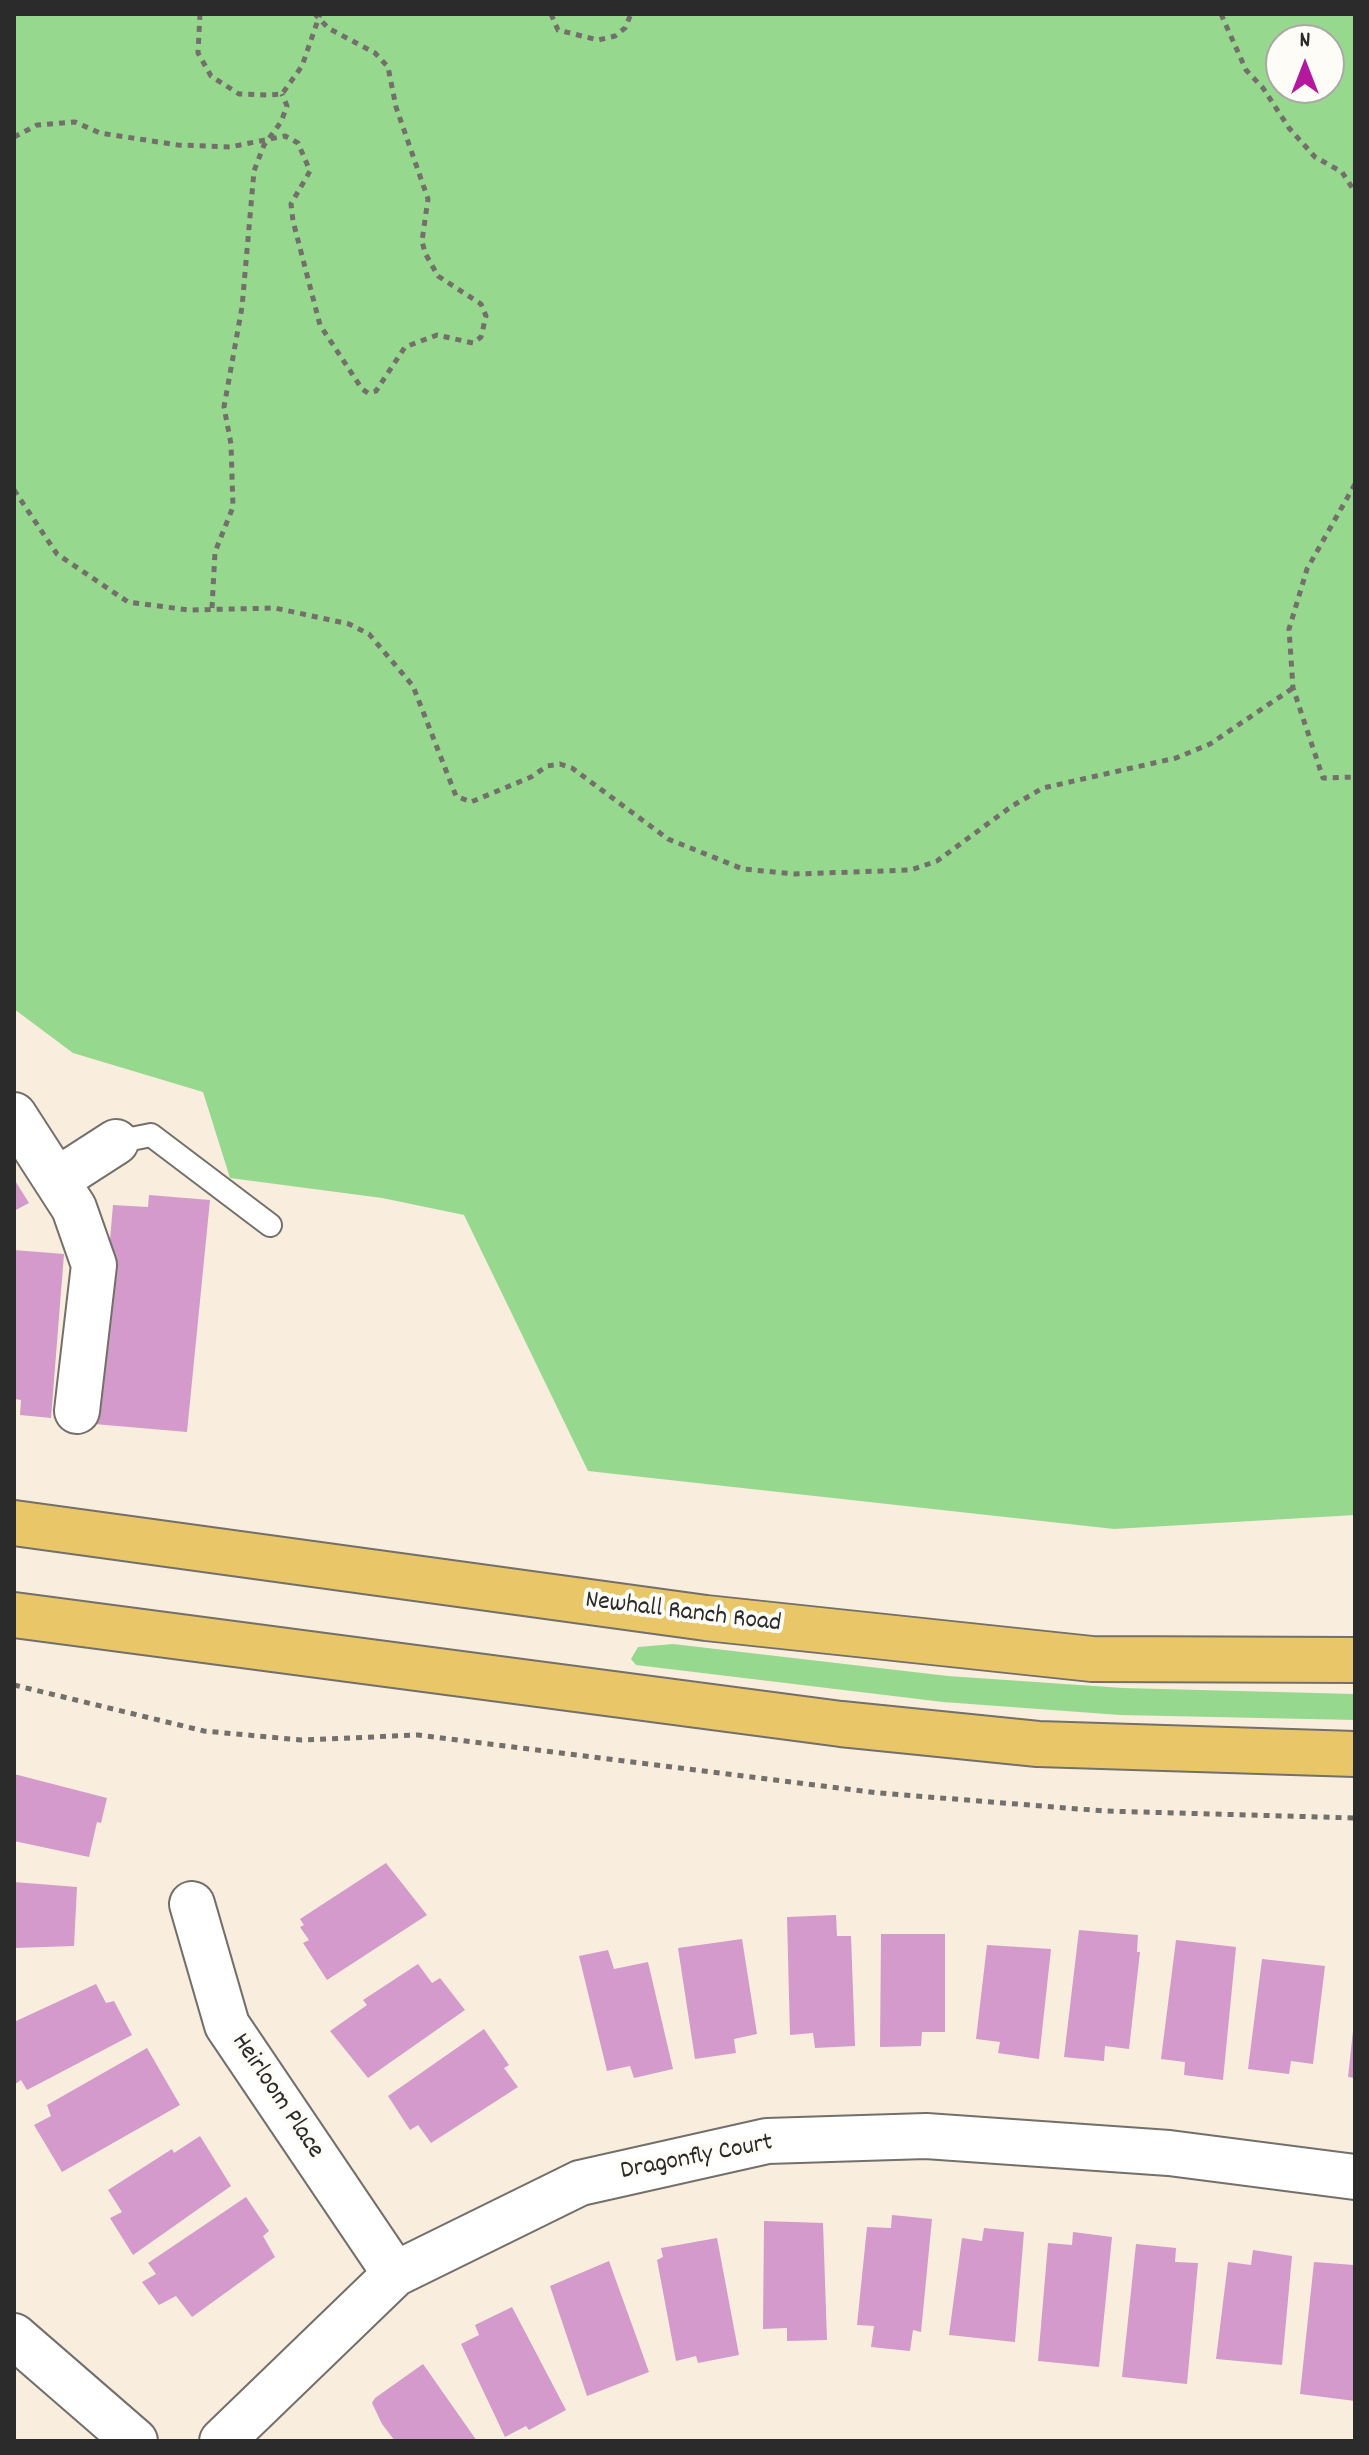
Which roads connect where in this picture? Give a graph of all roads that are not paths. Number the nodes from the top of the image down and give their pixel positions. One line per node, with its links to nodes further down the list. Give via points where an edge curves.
1 (14, 1115): 3 (street)
2 (116, 1142): 3 (street); 4 (lane, via 151,1135)
3 (57, 1180): 5 (street, via 74,1208 94,1265)
4 (270, 1225)
5 (77, 1411)
6 (14, 1523): 8 (main road, Newhall Ranch Road, via 706,1618 1092,1659)
7 (14, 1615): 9 (main road, via 992,1740)
8 (1355, 1660)
9 (1355, 1754)
10 (192, 1904): 12 (street, Heirloom Place, via 227,2025)
11 (1355, 2177): 12 (street, Dragonfly Court, via 1169,2153 926,2136 767,2141 580,2183)
12 (395, 2274): 15 (street, Dragonfly Court)
13 (14, 2336): 14 (street)
14 (135, 2441)
15 (222, 2441)

